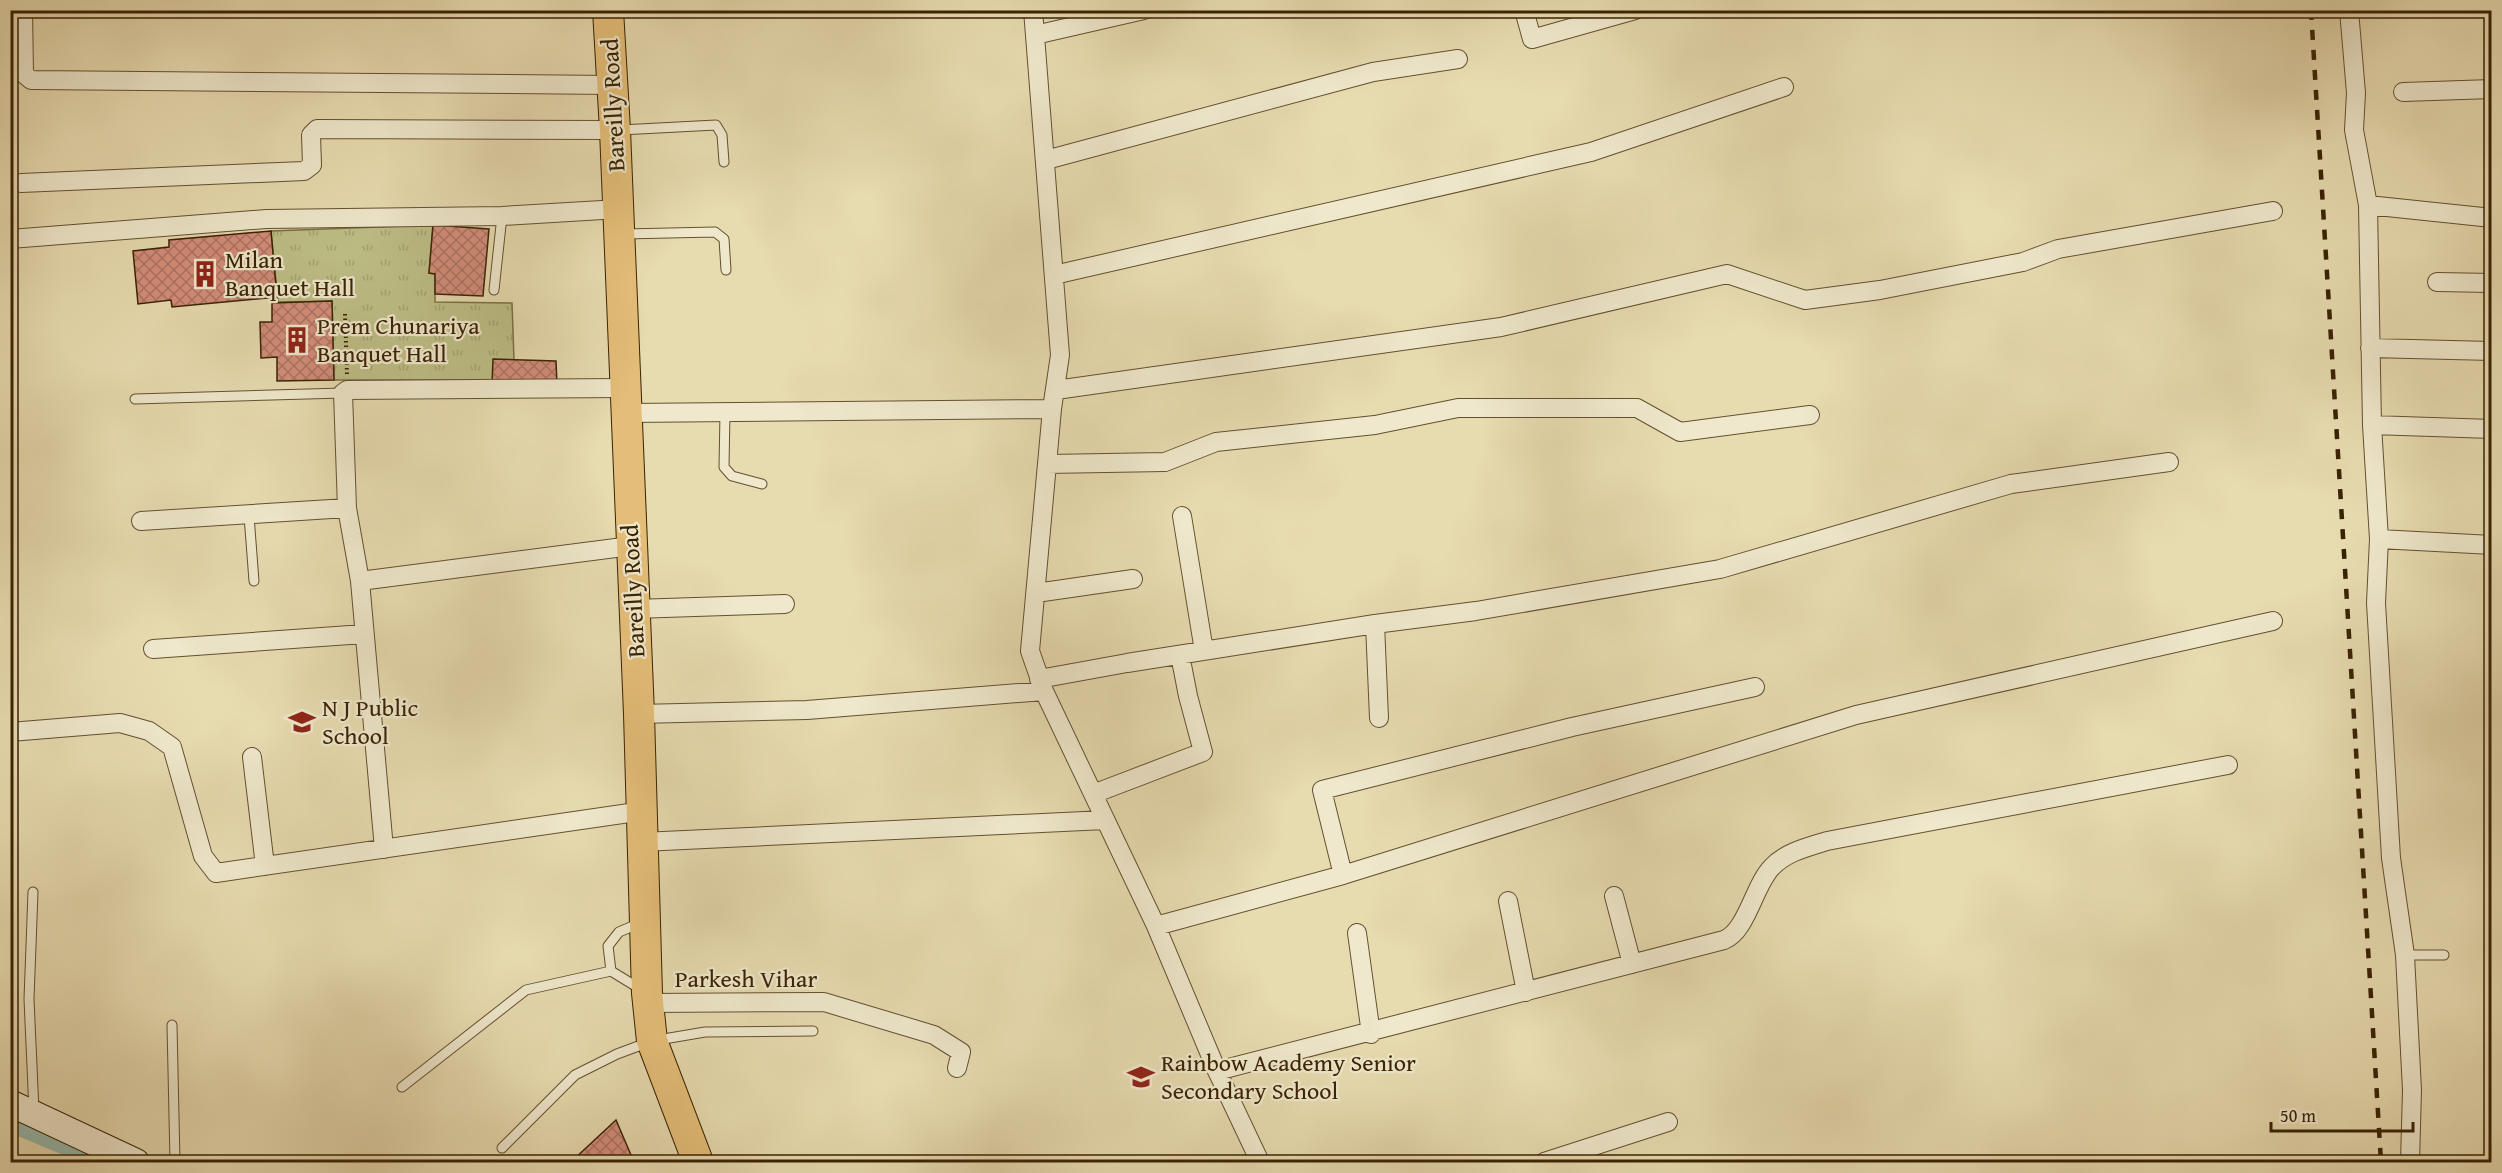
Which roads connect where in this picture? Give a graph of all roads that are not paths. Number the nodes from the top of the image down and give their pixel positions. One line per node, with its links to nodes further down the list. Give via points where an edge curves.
1 (23, 10): 10 (street, via 24,74 30,80)
2 (608, 10): 10 (highway, Bareilly Road)
3 (1033, 10): 8 (street)
4 (1143, 10): 8 (street)
5 (1524, 10): 6 (street, via 1532,39)
6 (1635, 10)
7 (2349, 10): 18 (street, via 2356,93 2354,130)
8 (1035, 35): 15 (street)
9 (1458, 59): 15 (street, via 1373,72)
10 (613, 85): 14 (highway, Bareilly Road)
11 (1784, 87): 25 (street, via 1563,159)
12 (2492, 89): 13 (street)
13 (2403, 92)
14 (615, 130): 16 (lane, via 716,125 722,135); 17 (street, via 317,129 311,135 312,165 304,171); 22 (highway, Bareilly Road)
15 (1046, 160): 25 (street)
16 (724, 162)
17 (21, 183)
18 (2368, 206): 21 (street); 29 (street)
19 (2273, 211): 31 (street, via 2058,249 2023,262 1880,290 1805,300 1727,274 1501,327)
20 (502, 216): 22 (street); 23 (street, via 266,219); 28 (lane)
21 (2492, 218)
22 (619, 221): 24 (lane, via 715,232 724,239); 34 (highway, Bareilly Road)
23 (10, 239)
24 (726, 270)
25 (1054, 275): 31 (street, via 1060,355)
26 (2438, 282): 27 (street)
27 (2492, 283)
28 (494, 290)
29 (2370, 348): 30 (street); 38 (street)
30 (2492, 351)
31 (1056, 390): 35 (street)
32 (345, 392): 33 (lane); 34 (street); 43 (street)
33 (135, 399)
34 (626, 400): 36 (street); 49 (highway, Bareilly Road)
35 (1052, 409): 36 (street); 41 (street)
36 (726, 413): 42 (lane, via 724,467 732,476)
37 (1810, 415): 41 (street, via 1680,432 1637,408 1458,408 1375,424 1216,442 1165,462)
38 (2372, 425): 39 (street); 47 (street)
39 (2492, 429)
40 (2169, 462): 57 (street, via 2011,484 1736,566 1476,611)
41 (1047, 464): 53 (street)
42 (762, 484)
43 (347, 508): 44 (street); 52 (street)
44 (249, 516): 46 (street); 51 (lane)
45 (1182, 516): 60 (street)
46 (141, 521)
47 (2379, 539): 48 (street); 82 (street, via 2376,603 2391,858)
48 (2492, 545)
49 (631, 546): 52 (street); 55 (highway, Bareilly Road)
50 (1133, 579): 53 (street)
51 (254, 581)
52 (360, 581): 58 (street)
53 (1036, 593): 62 (street, via 1030,651)
54 (785, 603): 55 (street)
55 (634, 609): 64 (highway, Bareilly Road)
56 (2273, 621): 75 (street, via 1856,715)
57 (1375, 624): 60 (street); 65 (street)
58 (364, 634): 59 (street); 73 (street)
59 (153, 649)
60 (1204, 651): 61 (street)
61 (1180, 655): 62 (street); 69 (street, via 1203,752)
62 (1042, 685): 64 (street, via 807,710); 69 (street)
63 (1755, 687): 75 (street, via 1572,727 1322,790)
64 (639, 714): 70 (highway, Bareilly Road)
65 (1379, 718)
66 (10, 732): 74 (street, via 120,723 149,730 172,747 203,856 216,873)
67 (252, 757): 74 (street)
68 (2228, 765): 84 (street, via 1805,848 1770,869 1731,937)
69 (1093, 794): 71 (street)
70 (643, 811): 72 (highway, Bareilly Road); 73 (street)
71 (1105, 820): 72 (street); 80 (street)
72 (642, 842): 79 (highway, Bareilly Road)
73 (384, 849): 74 (street)
74 (265, 866)
75 (1343, 875): 80 (street)
76 (33, 892): 96 (lane, via 29,999)
77 (1614, 896): 84 (street)
78 (1508, 901): 86 (street)
79 (645, 921): 85 (lane, via 619,932 608,946); 87 (highway, Bareilly Road)
80 (1156, 926): 93 (street)
81 (1358, 933): 90 (street)
82 (2405, 955): 83 (lane); 104 (street, via 2412,1090)
83 (2444, 955)
84 (1632, 964): 86 (street)
85 (611, 971): 87 (lane); 94 (lane, via 526,990)
86 (1526, 992): 90 (street)
87 (648, 998): 91 (highway, Bareilly Road); 92 (street, Parkesh Vihar, via 824,1002 934,1035 961,1052)
88 (172, 1025): 100 (lane)
89 (813, 1030): 91 (lane, via 705,1032)
90 (1371, 1034): 93 (street)
91 (652, 1041): 98 (lane, via 575,1075); 101 (highway, Bareilly Road)
92 (957, 1068)
93 (1217, 1071): 102 (street)
94 (402, 1087)
95 (10, 1103): 96 (main road)
96 (34, 1114): 99 (main road)
97 (1668, 1122): 103 (street)
98 (502, 1148)
99 (129, 1161)
100 (175, 1162)
101 (698, 1162)
102 (1260, 1162)
103 (1544, 1162)
104 (2410, 1162)

